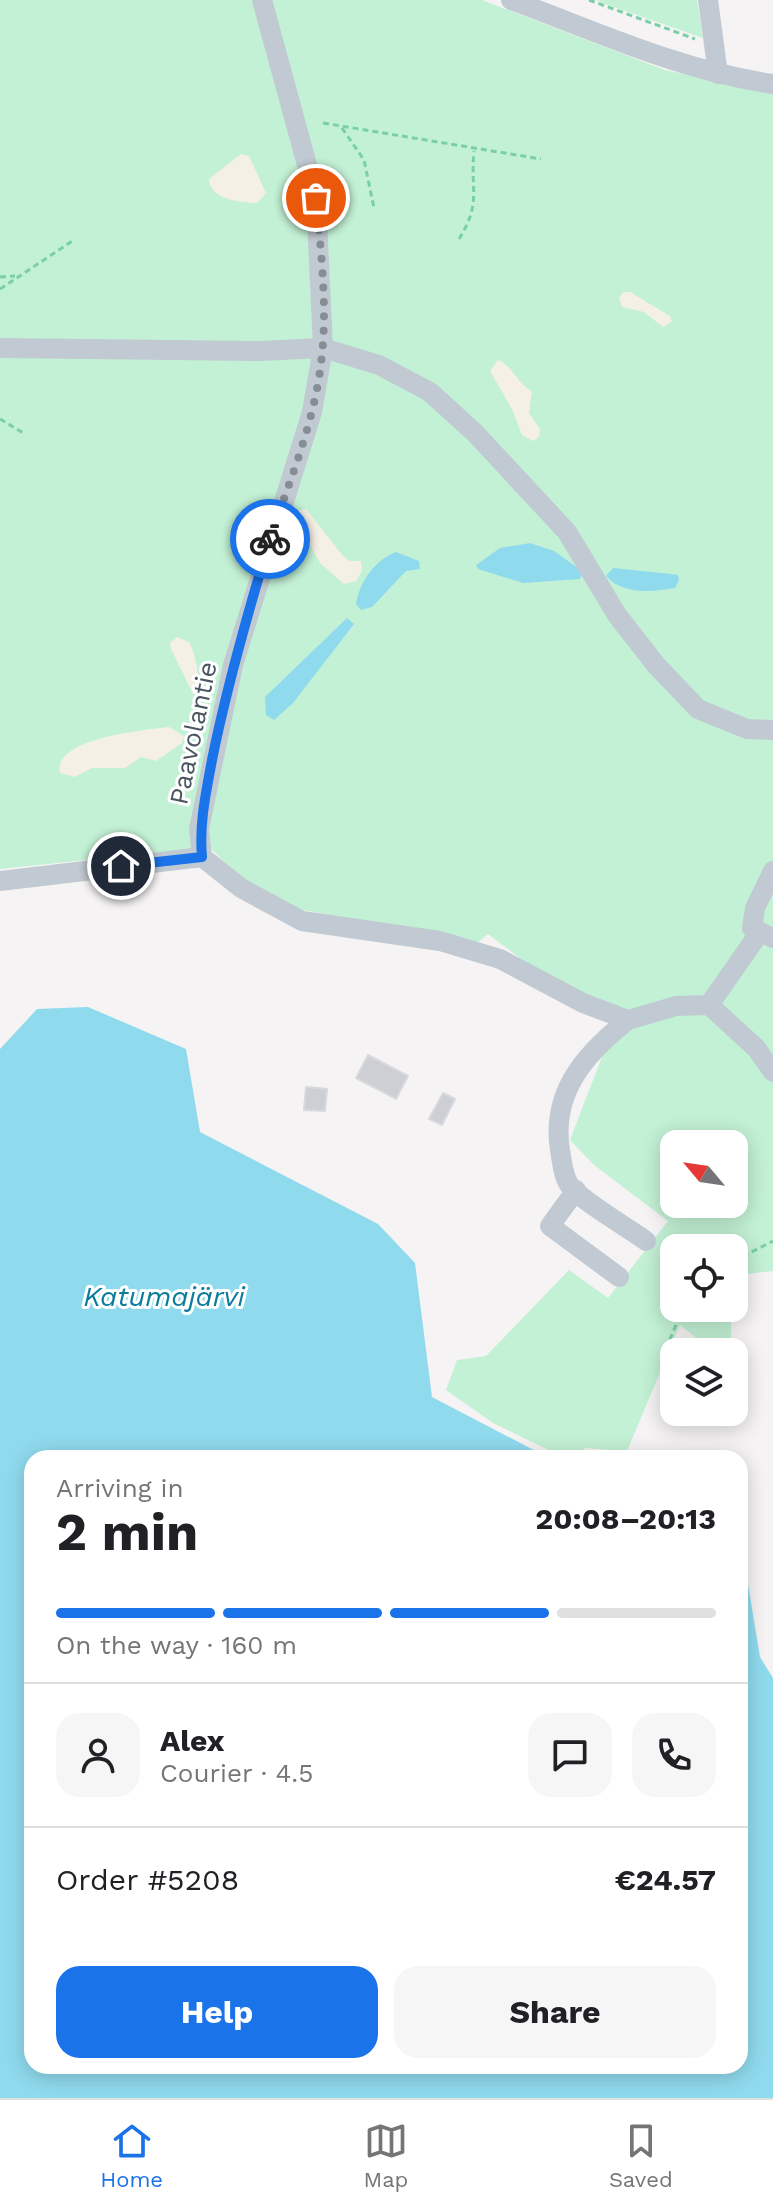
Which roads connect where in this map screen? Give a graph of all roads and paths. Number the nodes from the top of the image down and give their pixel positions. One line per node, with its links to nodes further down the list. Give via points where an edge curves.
1 (262, 0): 19 (street, Paavolantie, via 316,198)
2 (511, 0): 6 (street, via 642,52)
3 (589, 0): 5 (path)
4 (708, 0): 5 (street)
5 (714, 45): 6 (street)
6 (718, 74): 7 (street)
7 (773, 84)
8 (323, 123): 9 (path)
9 (342, 126): 10 (path); 12 (path, via 364,160)
10 (474, 151): 11 (path); 13 (path, via 473,217)
11 (541, 159)
12 (374, 208)
13 (459, 239)
14 (74, 240): 15 (path)
15 (15, 276): 16 (path); 17 (path)
16 (0, 277)
17 (0, 289)
18 (0, 348): 19 (street)
19 (323, 348): 22 (street, via 379,365 430,392 567,532 617,615 698,709 747,729); 23 (street, Paavolantie, via 312,412 233,665 199,829)
20 (0, 419): 21 (path)
21 (25, 434)
22 (773, 730)
23 (202, 857): 25 (street); 28 (street, via 241,888 302,921 440,941 500,959 574,999)
24 (773, 871): 26 (street, via 755,908 752,928)
25 (0, 881)
26 (766, 935): 27 (street)
27 (709, 1005): 28 (street, via 676,1006); 29 (street, via 756,1048)
28 (628, 1020): 30 (street, via 601,1041 565,1089 557,1130 563,1168)
29 (773, 1072)
30 (576, 1190): 31 (street); 34 (street, via 550,1226)
31 (646, 1241)
32 (773, 1241): 33 (path)
33 (748, 1254)
34 (619, 1277)

